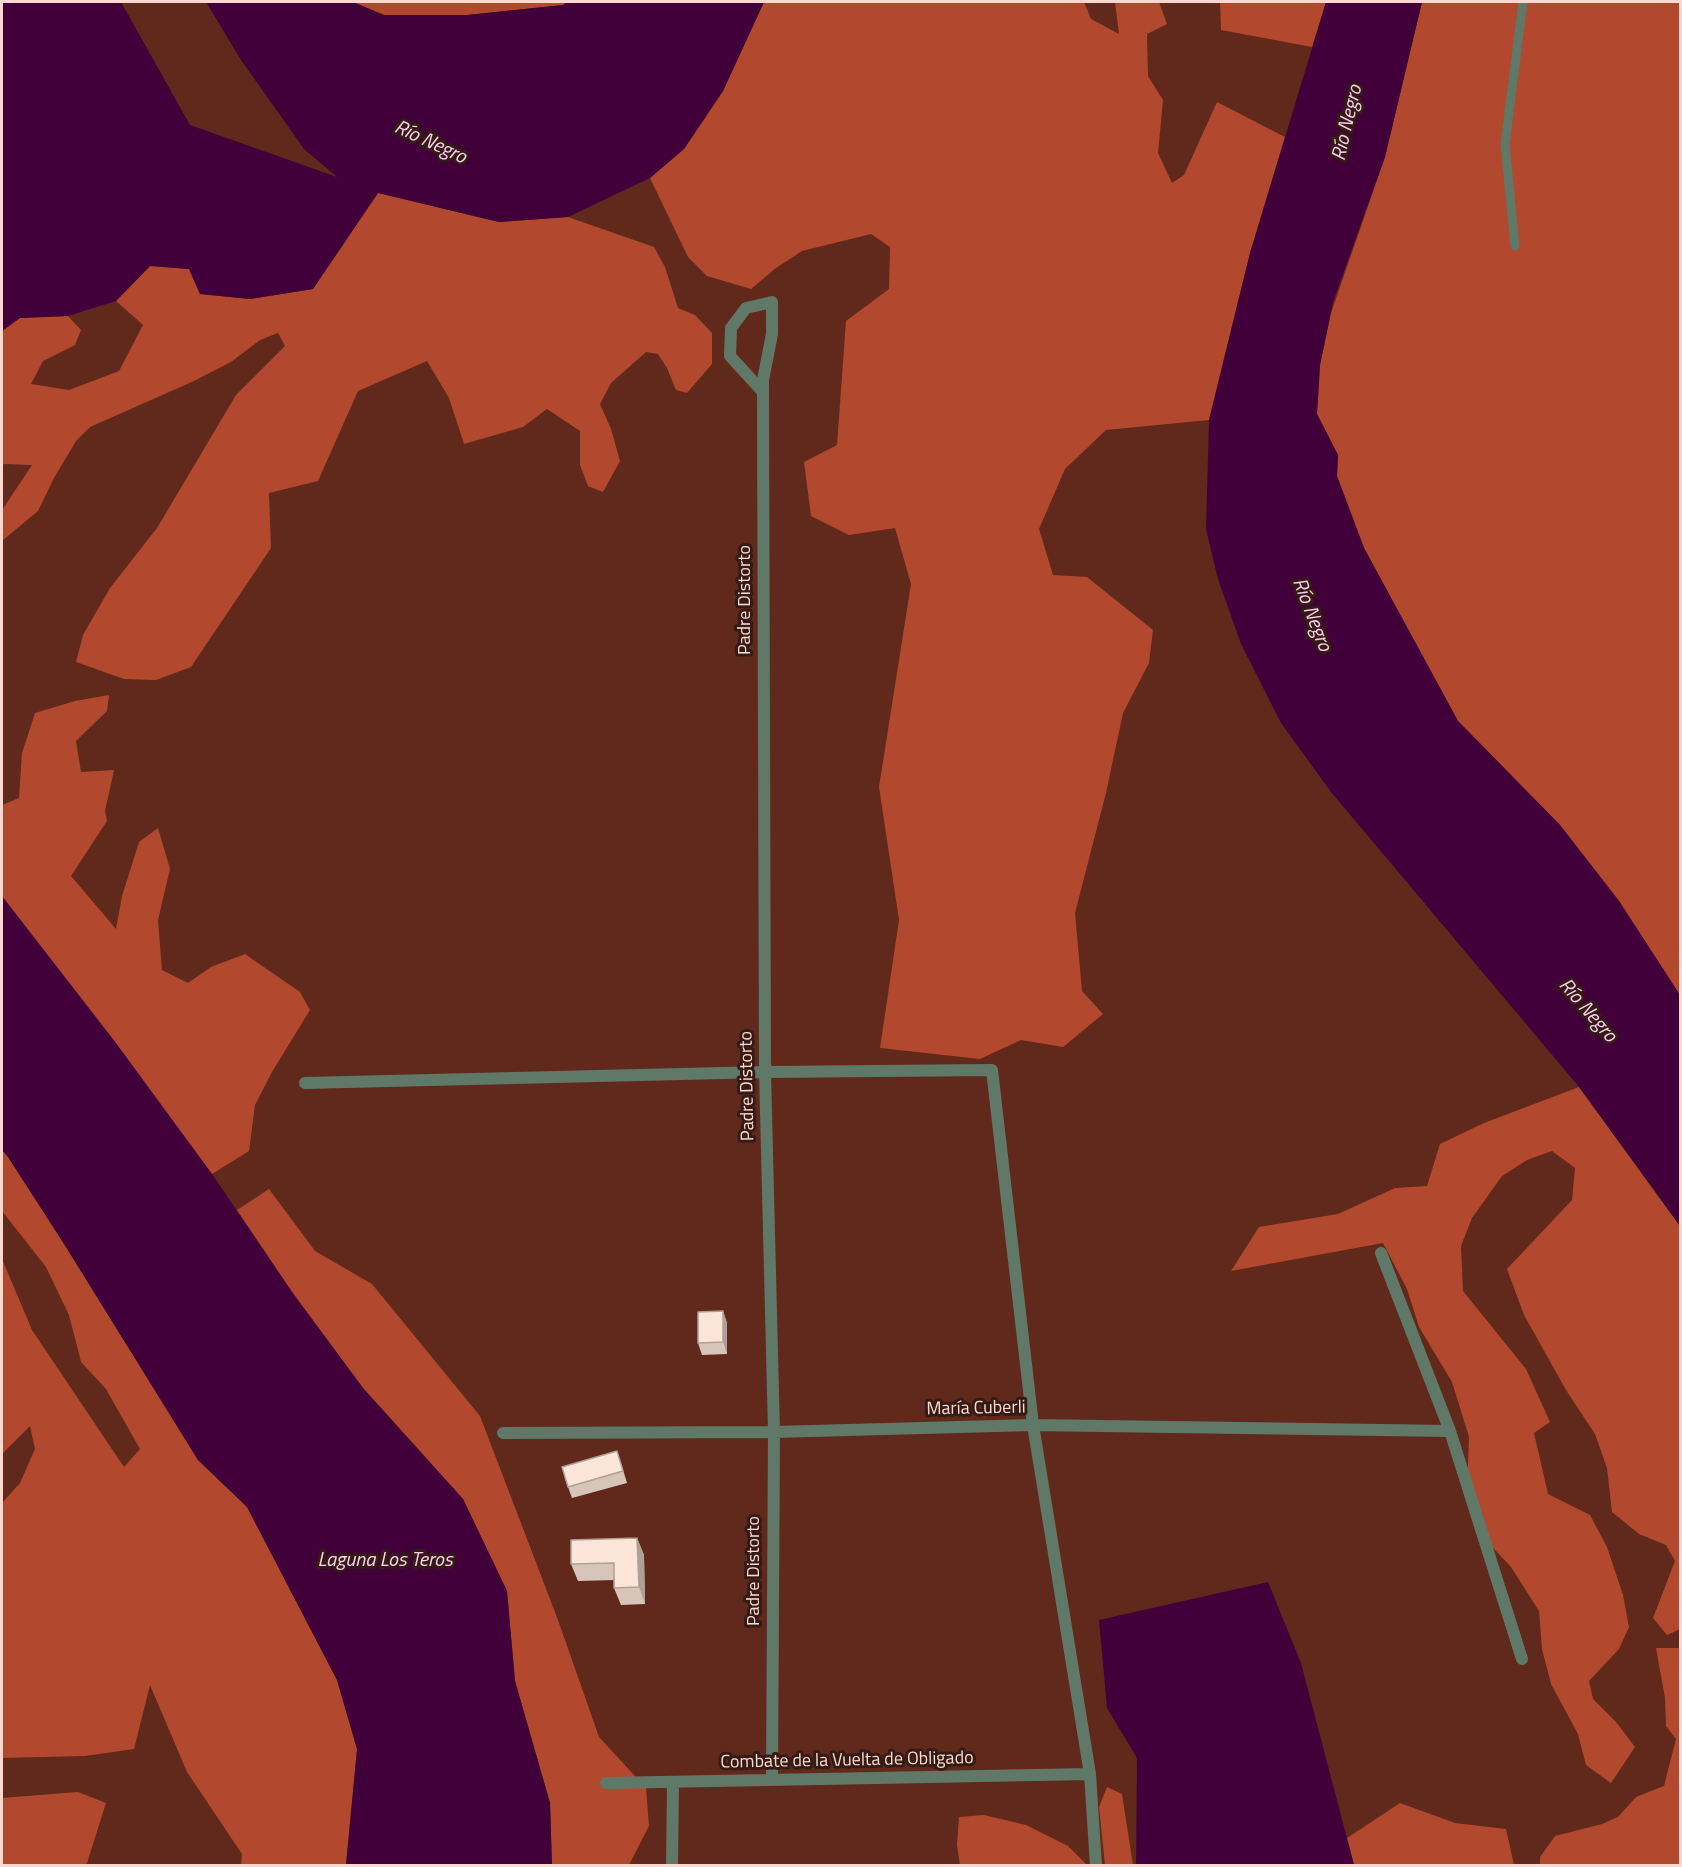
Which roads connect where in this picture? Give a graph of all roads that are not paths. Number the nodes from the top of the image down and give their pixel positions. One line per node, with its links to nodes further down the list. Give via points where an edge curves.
1 (1523, 2): 2 (lane, via 1505,144)
2 (1515, 246)
3 (763, 392): 3 (street, Padre Distorto, via 772,334 772,302 746,308 731,328 730,356); 4 (street, Padre Distorto)
4 (765, 1072): 5 (street); 7 (street, via 992,1070); 9 (street, Padre Distorto)
5 (304, 1083)
6 (1381, 1253): 8 (street)
7 (1033, 1425): 8 (street, María Cuberli); 9 (street, María Cuberli); 12 (street)
8 (1450, 1431): 11 (street)
9 (774, 1432): 10 (street, María Cuberli); 13 (street, Padre Distorto)
10 (503, 1433)
11 (1522, 1659)
12 (1090, 1774): 13 (street, Combate de la Vuelta de Obligado); 17 (street)
13 (772, 1779): 15 (street, Combate de la Vuelta de Obligado)
14 (606, 1783): 15 (street, Combate de la Vuelta de Obligado)
15 (673, 1783): 16 (street)
16 (672, 1866)
17 (1096, 1866)

